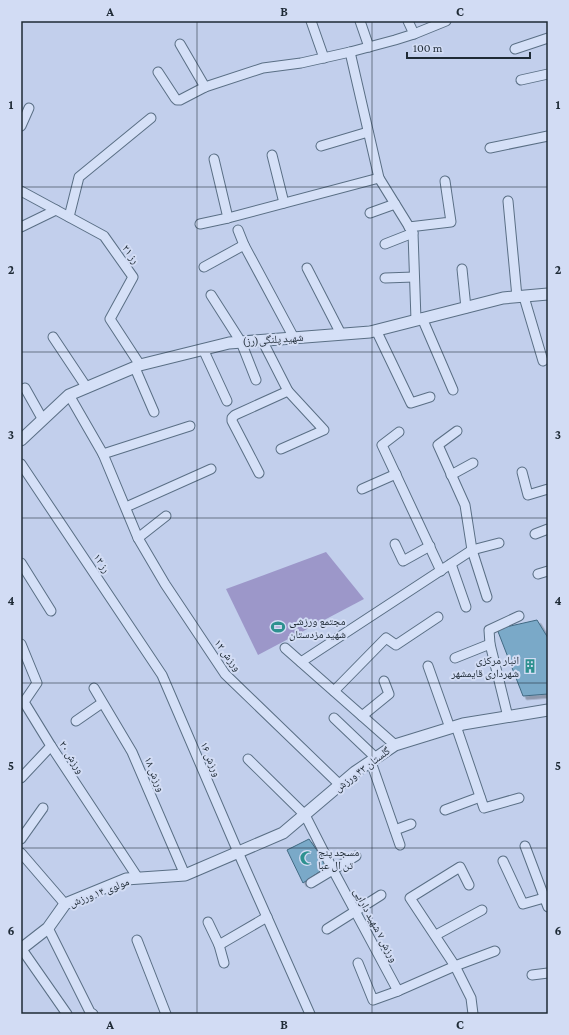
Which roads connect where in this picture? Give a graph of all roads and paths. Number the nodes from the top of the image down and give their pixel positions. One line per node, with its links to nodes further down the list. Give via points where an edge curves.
1 (312, 21): 11 (street)
2 (360, 21): 8 (street)
3 (408, 21): 5 (street)
4 (446, 21): 5 (street)
5 (414, 34): 8 (street)
6 (548, 38): 9 (street)
7 (180, 44): 15 (street)
8 (369, 47): 10 (street)
9 (515, 49)
10 (350, 52): 11 (street); 19 (street)
11 (324, 58): 15 (street, via 263,68)
12 (158, 72): 15 (street, via 177,100)
13 (548, 74): 14 (street)
14 (521, 80)
15 (205, 87)
16 (29, 108): 18 (street)
17 (151, 118): 33 (street, via 79,176)
18 (21, 126)
19 (368, 132): 21 (street); 25 (street)
20 (548, 136): 22 (street)
21 (321, 146)
22 (490, 148)
23 (272, 155): 29 (street)
24 (214, 159): 34 (street)
25 (379, 178): 29 (street); 30 (street)
26 (445, 181): 38 (street, via 451,222)
27 (21, 191): 31 (street, رز ۲۱)
28 (508, 201): 48 (street)
29 (284, 203): 34 (street)
30 (395, 204): 32 (street); 38 (street)
31 (56, 210): 33 (street, رز ۲۱); 36 (street)
32 (370, 213)
33 (69, 217): 59 (street, رز ۲۱, via 104,236 133,277 110,319)
34 (228, 218): 35 (street)
35 (200, 224)
36 (21, 227)
37 (238, 230): 40 (street)
38 (411, 230): 39 (street); 44 (street)
39 (385, 244)
40 (244, 245): 41 (street); 54 (street)
41 (204, 267)
42 (307, 268): 52 (street)
43 (462, 269): 49 (street)
44 (414, 277): 45 (street); 50 (street)
45 (385, 278)
46 (548, 294): 48 (street, شهید پلنگی(رز))
47 (211, 295): 56 (street)
48 (520, 297): 49 (street, شهید پلنگی(رز), via 503,298); 58 (street)
49 (466, 308): 50 (street, شهید پلنگی(رز))
50 (419, 319): 51 (street, شهید پلنگی(رز)); 63 (street)
51 (376, 330): 52 (street, شهید پلنگی(رز)); 66 (street, via 411,403)
52 (341, 334): 54 (street, شهید پلنگی(رز))
53 (53, 337): 62 (street)
54 (294, 338): 55 (street, شهید پلنگی(رز))
55 (262, 340): 56 (street, شهید پلنگی(رز)); 64 (street)
56 (241, 342): 57 (street, شهید پلنگی(رز)); 60 (street)
57 (203, 349): 59 (street, شهید پلنگی(رز)); 67 (street)
58 (543, 361)
59 (138, 367): 62 (street, شهید پلنگی(رز)); 68 (street)
60 (256, 380)
61 (25, 388): 69 (street)
62 (87, 388): 65 (street, شهید پلنگی(رز))
63 (454, 390)
64 (288, 391): 74 (street, via 324,430); 80 (street, via 232,418)
65 (68, 396): 69 (street, شهید پلنگی(رز)); 75 (street, ورزش ۱۲)
66 (430, 397)
67 (227, 401)
68 (154, 412)
69 (43, 420): 73 (street, شهید پلنگی(رز))
70 (190, 426): 75 (street)
71 (457, 431): 82 (street, via 438,445)
72 (399, 432): 81 (street, via 382,446)
73 (21, 440)
74 (281, 449)
75 (103, 454): 85 (street, ورزش ۱۲)
76 (473, 462): 82 (street)
77 (21, 464): 111 (street, رز ۱۲)
78 (211, 469): 85 (street)
79 (522, 472): 84 (street, via 528,495)
80 (259, 473)
81 (396, 474): 83 (street); 92 (street)
82 (451, 475): 93 (street, via 465,505)
83 (362, 489)
84 (548, 489)
85 (126, 507): 89 (street, ورزش ۱۲)
86 (166, 516): 89 (street)
87 (548, 529): 88 (street)
88 (535, 534)
89 (138, 538): 127 (street, ورزش ۱۲, via 165,584 225,674)
90 (499, 543): 93 (street)
91 (395, 544): 92 (street, via 403,561)
92 (430, 546): 96 (street)
93 (472, 550): 95 (street); 100 (street)
94 (21, 563): 98 (street)
95 (451, 564): 96 (street); 101 (street)
96 (441, 570): 109 (street)
97 (548, 571): 99 (street)
98 (24, 574): 102 (street)
99 (538, 574)
100 (487, 597)
101 (466, 607)
102 (51, 611)
103 (519, 616): 106 (street, via 489,630)
104 (438, 617): 114 (street, via 396,645 386,638)
105 (21, 644): 123 (street, ورزش ۲۰, via 37,683 24,702)
106 (490, 644): 108 (street); 118 (street)
107 (285, 648): 109 (street)
108 (456, 658)
109 (301, 662): 114 (street)
110 (428, 666): 121 (street)
111 (162, 675): 138 (street, ورزش ۱۶)
112 (384, 681): 117 (street, via 389,694)
113 (94, 688): 115 (street, ورزش ۱۸)
114 (334, 691): 117 (street)
115 (102, 703): 120 (street); 143 (street, ورزش ۱۸, via 132,752)
116 (548, 710): 118 (street, گلستان ۴۳ ورزش)
117 (362, 716): 122 (street)
118 (508, 717): 121 (street, گلستان ۴۳ ورزش)
119 (334, 718): 125 (street)
120 (76, 721)
121 (453, 727): 122 (street, گلستان ۴۳ ورزش); 128 (street)
122 (395, 745): 125 (street, گلستان ۴۳ ورزش)
123 (51, 746): 126 (street); 144 (street, ورزش ۲۰)
124 (248, 759): 132 (street, ورزش ۷ شهید دارایی)
125 (373, 760): 127 (street, گلستان ۴۳ ورزش); 134 (street)
126 (22, 776)
127 (340, 785): 132 (street, گلستان ۴۳ ورزش)
128 (480, 797): 129 (street, via 484,808); 131 (street)
129 (519, 798)
130 (43, 808): 135 (street)
131 (445, 810)
132 (305, 815): 138 (street, گلستان ۴۳ ورزش, via 284,833); 142 (street, ورزش ۷ شهید دارایی)
133 (411, 824): 134 (street)
134 (395, 830): 136 (street)
135 (21, 839)
136 (400, 844)
137 (526, 846): 148 (street)
138 (238, 852): 143 (street, مولوی ۱۴ ورزش); 153 (street, ورزش ۱۶)
139 (21, 853): 149 (street)
140 (356, 856): 142 (street)
141 (503, 861): 148 (street, via 523,904)
142 (333, 870): 145 (street); 152 (street, ورزش ۷ شهید دارایی)
143 (185, 875): 144 (street, مولوی ۱۴ ورزش)
144 (138, 878): 149 (street, مولوی ۱۴ ورزش, via 126,879)
145 (312, 883)
146 (469, 885): 157 (street, via 460,867 410,898)
147 (381, 895): 152 (street)
148 (544, 898): 150 (street)
149 (65, 904): 155 (street, مولوی ۱۴ ورزش)
150 (548, 907)
151 (482, 910): 157 (street)
152 (356, 911): 156 (street); 167 (street, ورزش ۷ شهید دارایی)
153 (267, 917): 159 (street); 171 (street, ورزش ۱۶)
154 (208, 922): 159 (street)
155 (48, 928): 160 (street, مولوی ۱۴ ورزش); 169 (street)
156 (327, 929)
157 (436, 935): 164 (street)
158 (137, 940): 170 (street)
159 (219, 945): 162 (street)
160 (21, 949): 168 (street)
161 (495, 951): 164 (street)
162 (224, 963)
163 (358, 963): 167 (street, via 373,1000)
164 (456, 966): 167 (street); 172 (street)
165 (548, 973): 166 (street)
166 (532, 974)
167 (398, 991)
168 (67, 1014)
169 (93, 1014)
170 (166, 1014)
171 (310, 1014)
172 (474, 1014)

